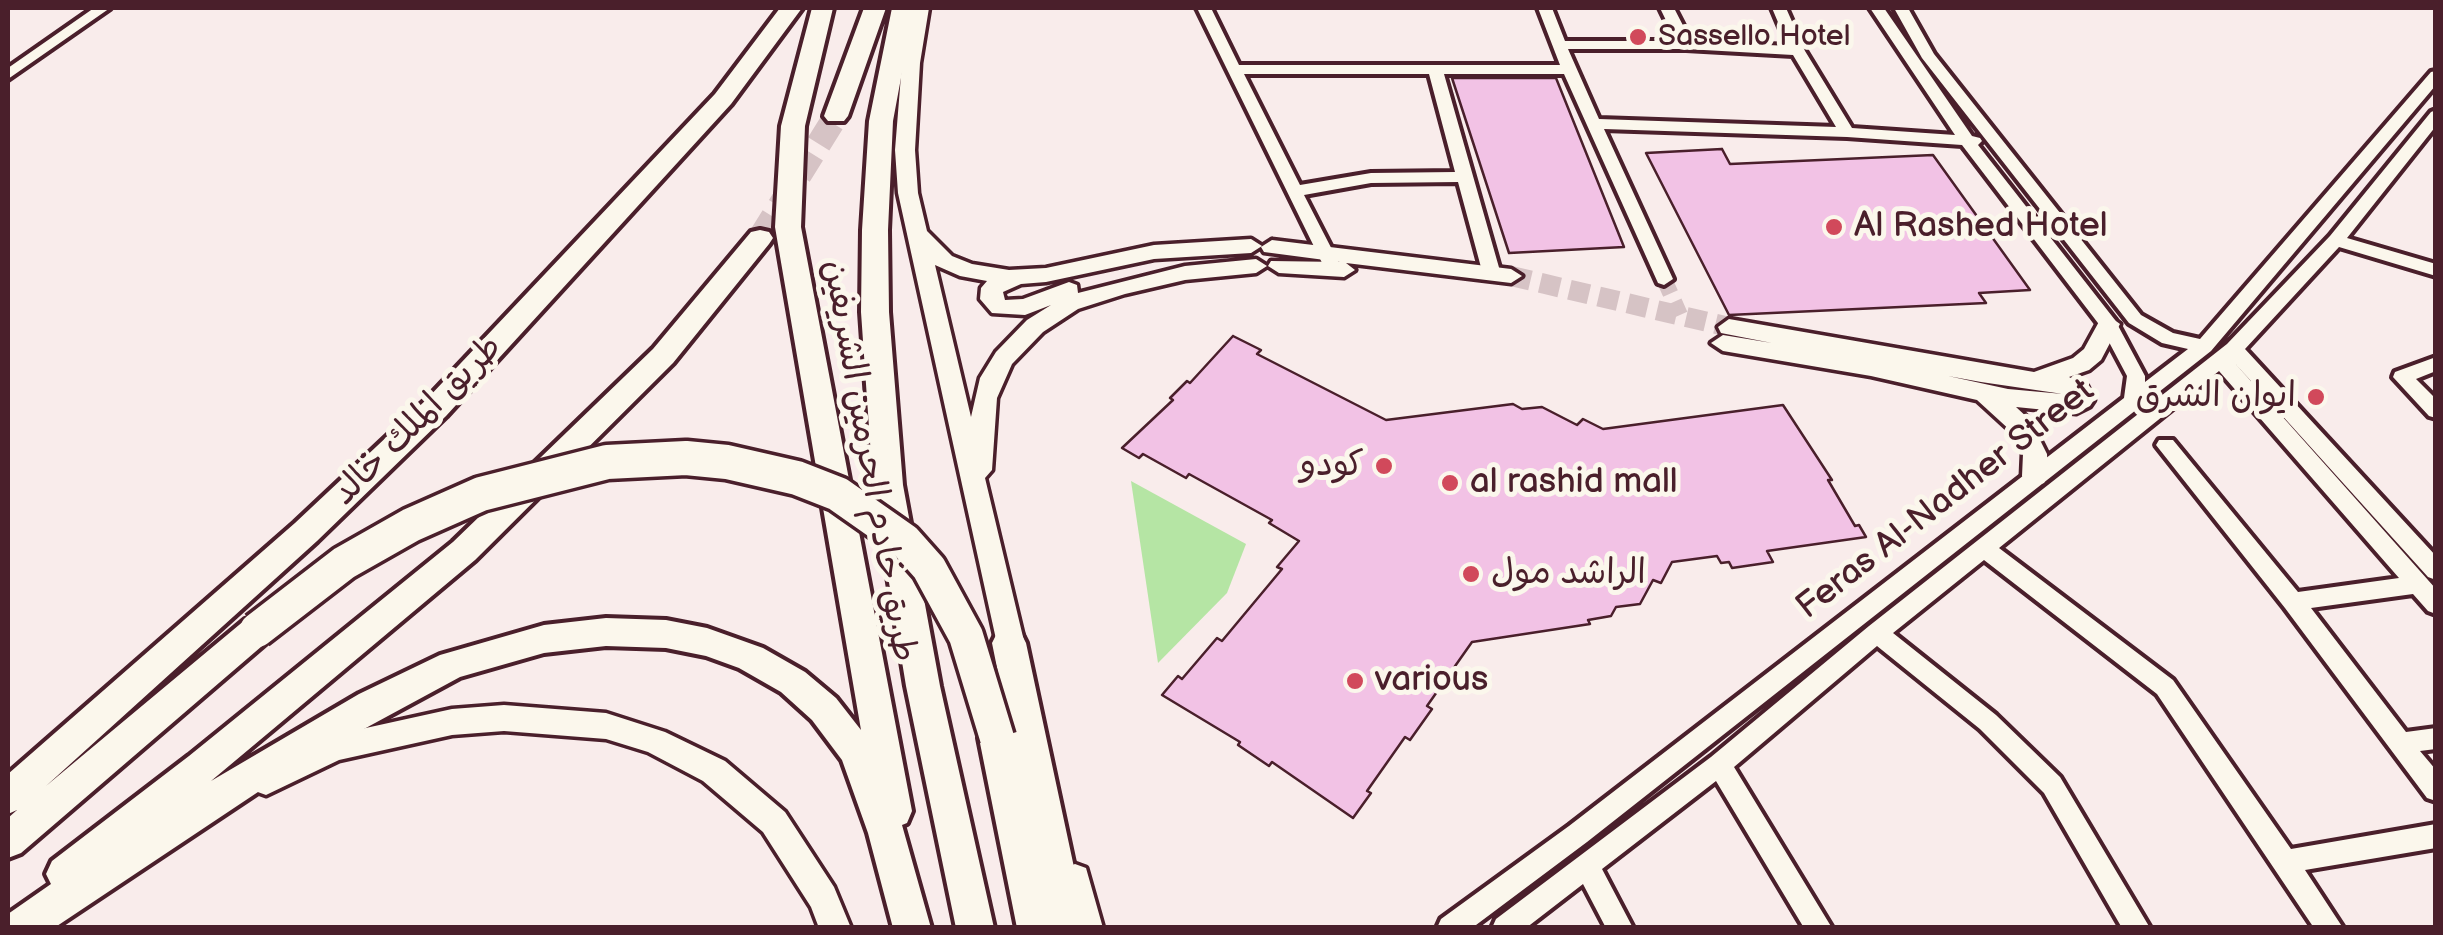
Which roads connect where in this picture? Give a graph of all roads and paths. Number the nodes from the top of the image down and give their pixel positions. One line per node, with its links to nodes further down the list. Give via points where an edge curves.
1 (104, 8): 19 (street)
2 (790, 8): 59 (highway, طريق الملك خالد, via 723,99 436,408)
3 (822, 8): 69 (highway, طريق خادم الحرمين الشريفين, via 793,126 788,228)
4 (875, 8): 22 (highway)
5 (903, 8): 70 (highway, طريق خادم الحرمين الشريفين, via 882,121 875,230 885,446 923,686)
6 (920, 8): 29 (main road, via 905,150)
7 (1204, 8): 16 (street)
8 (1545, 8): 13 (street)
9 (1667, 8): 14 (street)
10 (1779, 8): 15 (street)
11 (1877, 8): 25 (street)
12 (1900, 8): 26 (street)
13 (1560, 45): 14 (street); 18 (street)
14 (1686, 45): 15 (street)
15 (1798, 51): 24 (street)
16 (1235, 69): 17 (street); 28 (street)
17 (1435, 69): 18 (street); 27 (street)
18 (1569, 70): 23 (street)
19 (8, 75)
20 (2436, 75): 40 (street, Feras Al-Nadher Street)
21 (2436, 115): 31 (street, Feras Al-Nadher Street)
22 (836, 116)
23 (1592, 124): 24 (street); 38 (street)
24 (1847, 132): 25 (street)
25 (1967, 141): 26 (street); 39 (street)
26 (1996, 142): 40 (street, via 2135,319 2168,338)
27 (1466, 177): 28 (street, via 1371,178); 37 (street)
28 (1295, 191): 33 (street)
29 (916, 231): 36 (main road, via 944,261); 48 (main road)
30 (760, 238): 66 (highway, via 662,356 464,551)
31 (2336, 240): 34 (street); 40 (street, Feras Al-Nadher Street)
32 (1265, 256): 33 (main road); 35 (main road); 36 (main road, via 1154,252)
33 (1330, 261): 37 (main road)
34 (2436, 270)
35 (1185, 273): 36 (main road, via 1120,276 1025,307 1000,308 990,299 992,288); 48 (main road, via 1070,304 1018,342 986,398)
36 (1017, 277)
37 (1504, 279)
38 (1664, 279)
39 (2109, 324): 42 (main road, via 2081,364); 44 (street, via 2136,376)
40 (2219, 351): 44 (street, Feras Al-Nadher Street); 49 (street, Feras Al-Nadher Street); 50 (street); 50 (street, via 2386,547)
41 (2436, 364): 45 (street, via 2402,376)
42 (2036, 380): 43 (main road, via 2074,388 2082,400 2043,402); 43 (main road, via 1726,335)
43 (1984, 392): 47 (main road, via 2021,426 2035,454)
44 (2132, 399): 47 (street, Feras Al-Nadher Street)
45 (2436, 411)
46 (2166, 445): 51 (street)
47 (2035, 476): 75 (street, Feras Al-Nadher Street)
48 (976, 490): 54 (main road)
49 (1986, 550): 53 (street, Feras Al-Nadher Street); 63 (street, via 2165,686)
50 (2430, 572): 51 (street); 52 (street)
51 (2293, 602): 56 (street)
52 (2436, 605)
53 (1877, 633): 57 (street, Feras Al-Nadher Street); 79 (street, via 1988,722 2052,785)
54 (1009, 644): 65 (main road); 72 (highway)
55 (2436, 738): 56 (street)
56 (2401, 743): 58 (street)
57 (1719, 764): 64 (street, Feras Al-Nadher Street); 78 (street)
58 (2436, 790)
59 (8, 797)
60 (167, 829): 67 (highway); 68 (main road, via 334,748 399,731 504,718 606,726 714,771 774,822); 69 (highway, via 290,751 452,665 544,639 666,634 751,658 824,709 856,752)
61 (2436, 836): 63 (street)
62 (8, 841): 71 (highway, bridge, via 257,630 344,563 412,526 481,494 569,469 666,458 727,462 838,494 905,540 929,568 966,636 996,738)
63 (2285, 862): 80 (street)
64 (1588, 867): 76 (street, Feras Al-Nadher Street); 77 (street)
65 (1078, 886): 73 (main road); 74 (street)
66 (8, 919)
67 (20, 928)
68 (835, 928)
69 (915, 928)
70 (975, 928)
71 (1036, 928)
72 (1068, 928)
73 (1088, 928)
74 (1097, 928)
75 (1450, 928)
76 (1505, 928)
77 (1620, 928)
78 (1819, 928)
79 (2137, 928)
80 (2330, 928)

